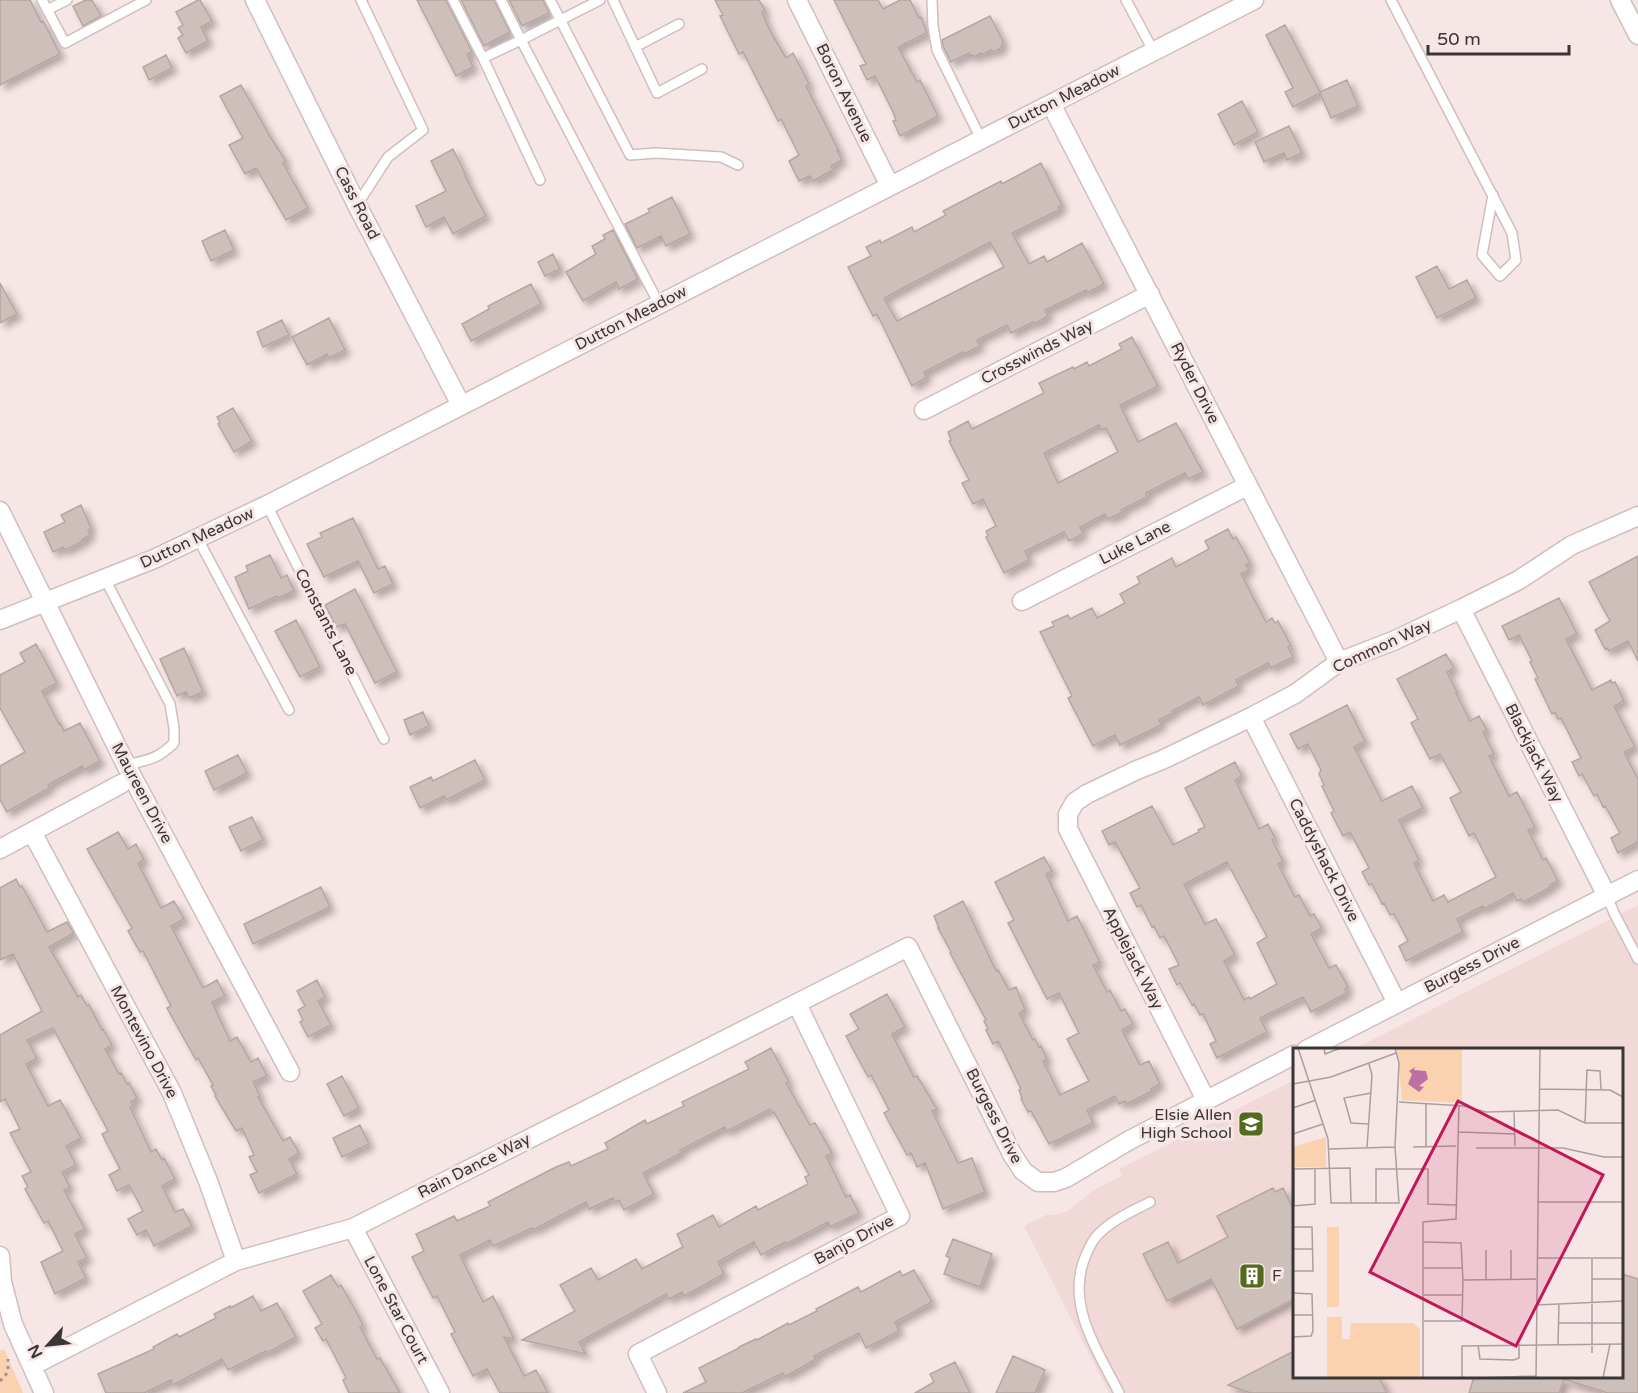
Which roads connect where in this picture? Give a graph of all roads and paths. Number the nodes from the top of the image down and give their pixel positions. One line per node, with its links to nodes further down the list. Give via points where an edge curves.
1 (42, 0): 17 (lane)
2 (67, 0): 17 (lane)
3 (147, 0): 17 (lane, via 65,43)
4 (255, 0): 32 (street, Cass Road)
5 (361, 0): 32 (lane, via 423,130 388,157)
6 (453, 0): 24 (lane)
7 (501, 0): 21 (lane)
8 (550, 0): 18 (lane)
9 (613, 0): 22 (lane)
10 (798, 0): 30 (street, Boron Avenue)
11 (932, 0): 27 (lane, via 937,50)
12 (1126, 0): 23 (lane)
13 (1391, 0): 31 (lane)
14 (1620, 0): 20 (street)
15 (597, 1): 18 (lane)
16 (1246, 2): 23 (street, Dutton Meadow)
17 (48, 10)
18 (560, 20): 21 (lane); 28 (lane, via 630,155 721,157)
19 (678, 24): 22 (lane)
20 (1638, 35)
21 (521, 40): 24 (lane); 34 (lane)
22 (635, 47): 25 (lane, via 657,93)
23 (1154, 52): 26 (street, Dutton Meadow)
24 (483, 58): 29 (lane)
25 (702, 69)
26 (1051, 104): 27 (street, Dutton Meadow); 33 (street, Ryder Drive)
27 (981, 139): 30 (street, Dutton Meadow)
28 (738, 165)
29 (540, 180)
30 (890, 186): 34 (street, Dutton Meadow)
31 (1493, 195): 31 (lane, via 1512,233 1516,260 1500,276 1482,255)
32 (357, 205): 35 (street, Cass Road)
33 (1150, 294): 36 (street, Crosswinds Way); 37 (street, Ryder Drive)
34 (659, 304): 35 (street, Dutton Meadow)
35 (461, 405): 38 (street, Dutton Meadow)
36 (924, 410)
37 (1247, 486): 43 (street, Luke Lane); 47 (street, Ryder Drive)
38 (267, 505): 41 (street, Dutton Meadow); 50 (lane, Constants Lane)
39 (0, 511): 44 (street, Maureen Drive)
40 (1638, 516): 45 (street, Common Way, via 1572,545 1519,580)
41 (198, 539): 42 (street, Dutton Meadow); 48 (lane)
42 (105, 579): 44 (street, Dutton Meadow); 51 (lane, via 170,704 174,728 174,743 163,753)
43 (1022, 601)
44 (46, 602): 46 (street, Dutton Meadow); 51 (street, Maureen Drive)
45 (1461, 609): 47 (street, Common Way); 57 (street, Blackjack Way)
46 (0, 620)
47 (1339, 663): 49 (street, Common Way, via 1295,694)
48 (289, 710)
49 (1251, 717): 53 (street, Common Way, via 1087,794 1075,802); 61 (street, Caddyshack Drive)
50 (384, 739)
51 (126, 765): 64 (street, Maureen Drive)
52 (121, 784): 54 (street)
53 (1068, 814): 65 (street, Applejack Way, via 1068,829)
54 (32, 832): 55 (street); 69 (street, Montevino Drive, via 172,1093)
55 (0, 849)
56 (1638, 880): 57 (street, Burgess Drive)
57 (1607, 896): 59 (lane); 61 (street, Burgess Drive)
58 (908, 947): 60 (street, Rain Dance Way); 65 (street, Burgess Drive, via 1012,1154 1023,1171 1038,1182 1066,1178)
59 (1638, 959)
60 (796, 1004): 67 (street, Rain Dance Way); 75 (street, Banjo Drive, via 900,1216 638,1354)
61 (1397, 1004): 62 (street, Burgess Drive)
62 (1310, 1048)
63 (1293, 1056): 65 (street, Burgess Drive)
64 (290, 1072)
65 (1206, 1100)
66 (1150, 1202): 76 (lane, via 1095,1238 1079,1273 1083,1320)
67 (353, 1228): 69 (street, Rain Dance Way); 74 (street, Lone Star Court)
68 (0, 1256): 71 (street, via 13,1324)
69 (236, 1261): 71 (street, Rain Dance Way)
70 (8, 1358): 72 (path, via 8,1372)
71 (32, 1366): 73 (street)
72 (0, 1381)
73 (44, 1393)
74 (440, 1393)
75 (657, 1393)
76 (1119, 1393)

